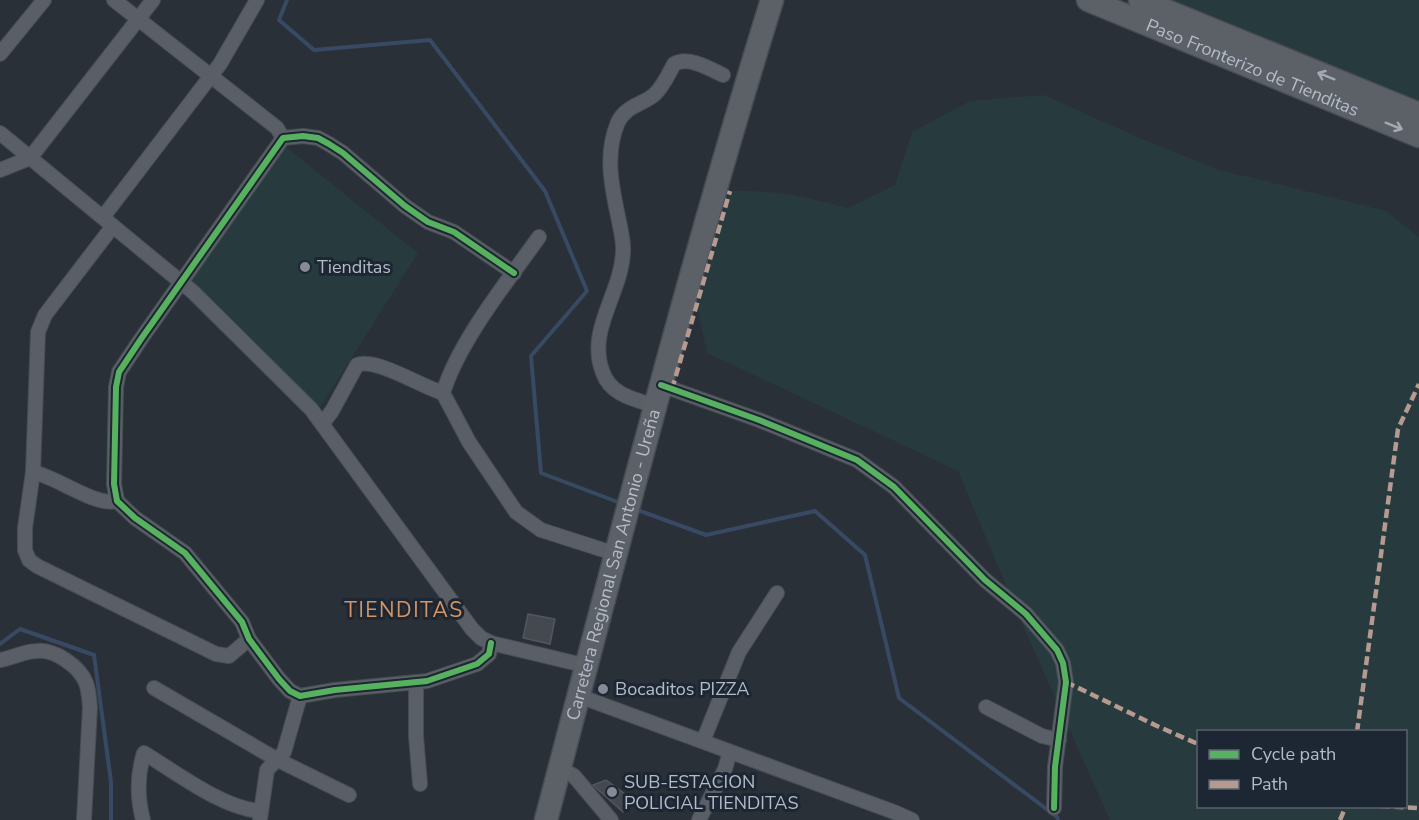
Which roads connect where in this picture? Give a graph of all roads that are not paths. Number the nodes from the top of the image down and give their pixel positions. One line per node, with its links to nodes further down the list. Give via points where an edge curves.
1 (44, 0): 10 (street)
2 (114, 0): 9 (street)
3 (153, 0): 9 (street)
4 (257, 0): 12 (street)
5 (772, 0): 18 (main road, Carretera Regional San Antonio - Ureña)
6 (782, 0): 18 (main road, via 756,96 734,150)
7 (1088, 0): 15 (main road, Paso Fronterizo de Tienditas, one-way to 15)
8 (1140, 0): 13 (main road, Paso Fronterizo de Tienditas, one-way to 8)
9 (138, 18): 12 (street); 17 (street)
10 (0, 54)
11 (723, 75): 25 (street, via 700,64 674,64 653,96 622,115 610,147 610,175 624,251 600,330 601,370 620,394)
12 (210, 76): 16 (street, via 277,128); 20 (street)
13 (1419, 114)
14 (0, 134): 17 (street)
15 (1419, 136)
16 (283, 138): 22 (street, via 303,136 330,144 405,206 428,222 454,232); 23 (street)
17 (30, 158): 19 (street); 20 (street)
18 (723, 164): 25 (main road, Carretera Regional San Antonio - Ureña)
19 (0, 170)
20 (108, 222): 23 (street); 27 (street, via 45,315 38,332)
21 (539, 237): 22 (street)
22 (514, 273): 24 (street, via 462,351)
23 (182, 282): 26 (street, via 311,408); 28 (street, via 119,372 114,484)
24 (443, 393): 26 (street, via 364,362 357,364); 29 (street, via 516,512 542,530)
25 (658, 395): 29 (main road, Carretera Regional San Antonio - Ureña); 40 (street, via 759,420 857,460 894,487 985,580 1026,614 1057,650 1066,682)
26 (322, 424): 32 (street, via 472,629)
27 (33, 472): 28 (street, via 95,498); 31 (street, via 25,528 29,560 216,654 229,656)
28 (117, 501): 31 (street, via 185,553 242,622)
29 (616, 554): 34 (main road, Carretera Regional San Antonio - Ureña)
30 (777, 593): 41 (street, via 739,652)
31 (249, 639): 37 (street, via 279,679)
32 (491, 643): 34 (street); 35 (street, via 489,654 477,664)
33 (0, 660): 49 (street, via 38,650 48,652 74,667 85,681 90,707)
34 (587, 666): 38 (main road, Carretera Regional San Antonio - Ureña)
35 (416, 682): 37 (street); 45 (street)
36 (154, 688): 43 (street)
37 (300, 696): 43 (street, via 284,752)
38 (579, 696): 41 (street); 44 (main road, Carretera Regional San Antonio - Ureña)
39 (986, 707): 40 (street, via 1042,736)
40 (1059, 740): 47 (street)
41 (703, 741): 42 (street)
42 (730, 752): 53 (street); 54 (street)
43 (276, 759): 46 (street); 48 (street, via 267,770)
44 (560, 768): 51 (main road, Carretera Regional San Antonio - Ureña); 52 (street, via 574,776)
45 (420, 784)
46 (349, 795)
47 (1054, 808)
48 (260, 815): 50 (street, via 228,803 144,753 139,769)
49 (84, 820)
50 (143, 820)
51 (546, 820)
52 (611, 820)
53 (699, 820)
54 (912, 820)

